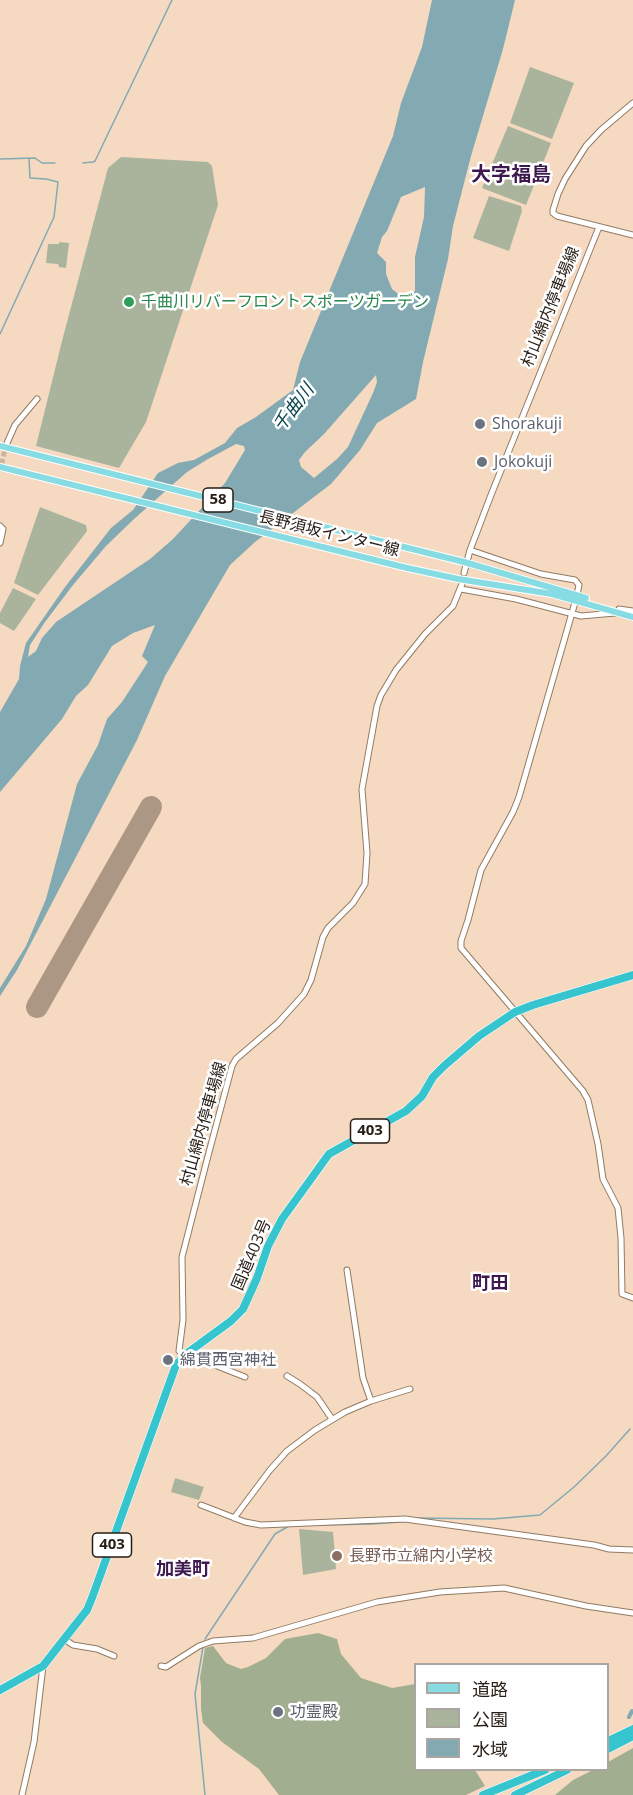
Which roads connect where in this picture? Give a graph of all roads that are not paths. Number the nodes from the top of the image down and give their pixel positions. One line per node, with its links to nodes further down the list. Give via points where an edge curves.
1 (633, 103): 2 (street, via 586,146 559,190 554,207 557,216)
2 (598, 227): 3 (street); 9 (street, 村山綿内停車場線)
3 (633, 235)
4 (38, 399): 5 (street)
5 (3, 445): 11 (main road, 長野須坂インター線 / 58, via 468,563)
6 (0, 467): 11 (main road, 長野須坂インター線 / 58, via 403,567)
7 (0, 526): 8 (street)
8 (0, 543)
9 (470, 550): 10 (street, 村山綿内停車場線); 11 (street, via 541,574 575,580 579,585)
10 (464, 573)
11 (576, 597): 12 (main road, 長野須坂インター線 / 58); 13 (street)
12 (620, 611): 13 (street, via 589,616); 14 (main road, 長野須坂インター線 / 58)
13 (572, 613): 16 (street, via 519,797 481,870 461,941 461,948); 19 (street, 村山綿内停車場線, via 461,587 453,606 425,634 381,695 362,789 365,884 323,937 304,994 232,1066 182,1257 180,1351)
14 (633, 614)
15 (633, 975): 16 (highway, 国道403号 / 403)
16 (515, 1012): 18 (street, via 588,1100 603,1179 618,1208 622,1294); 19 (highway, 国道403号 / 403, via 444,1066 406,1111 329,1154 282,1219 243,1309)
17 (347, 1270): 23 (street, via 363,1378)
18 (633, 1298)
19 (186, 1354): 21 (street); 29 (highway, 国道403号 / 403, via 170,1380 92,1598)
20 (287, 1376): 24 (street, via 316,1397)
21 (245, 1377)
22 (410, 1389): 23 (street)
23 (371, 1401): 24 (street)
24 (332, 1419): 26 (street, via 287,1451)
25 (201, 1505): 26 (street)
26 (234, 1518): 27 (street, via 270,1526 405,1519)
27 (633, 1550)
28 (633, 1613): 32 (street, via 504,1588 440,1592 377,1602 253,1638 213,1641)
29 (64, 1639): 30 (street); 31 (highway, 国道403号 / 403)
30 (114, 1656)
31 (43, 1666): 33 (highway, 国道403号 / 403); 40 (street, via 34,1742)
32 (162, 1666)
33 (0, 1690)
34 (633, 1729): 36 (highway)
35 (633, 1736): 37 (highway)
36 (609, 1741)
37 (609, 1748)
38 (542, 1771): 41 (highway)
39 (565, 1771): 42 (highway)
40 (22, 1795)
41 (483, 1795)
42 (515, 1795)

